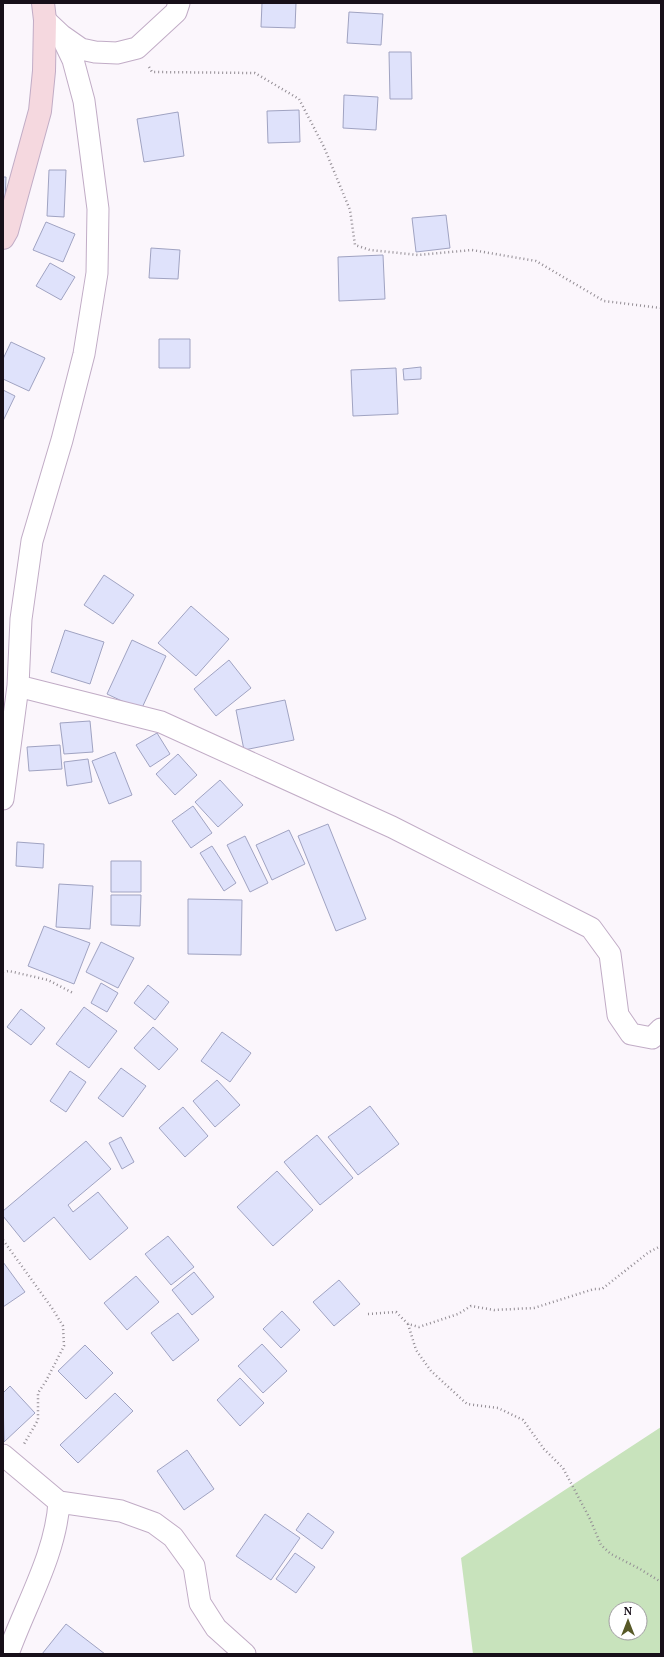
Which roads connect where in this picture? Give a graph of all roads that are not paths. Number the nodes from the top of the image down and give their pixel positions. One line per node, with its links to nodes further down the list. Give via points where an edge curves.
1 (179, 3): 3 (street, via 176,12 137,48 117,53 95,52 82,49)
2 (44, 11): 3 (street); 4 (street, via 44,71 40,111 22,182)
3 (61, 35): 5 (street, via 73,60 84,101 98,209 97,273 84,354 32,541 20,619)
4 (3, 238)
5 (18, 686): 6 (street); 7 (street, via 161,722 392,827 591,928 610,954 618,1015 631,1034 652,1038)
6 (3, 799)
7 (661, 1029)
8 (8, 1460): 9 (street)
9 (59, 1502): 10 (street, via 58,1519 44,1564); 11 (street, via 121,1512 154,1523 173,1537 194,1566 200,1602 216,1628)
10 (8, 1654)
11 (245, 1654)

